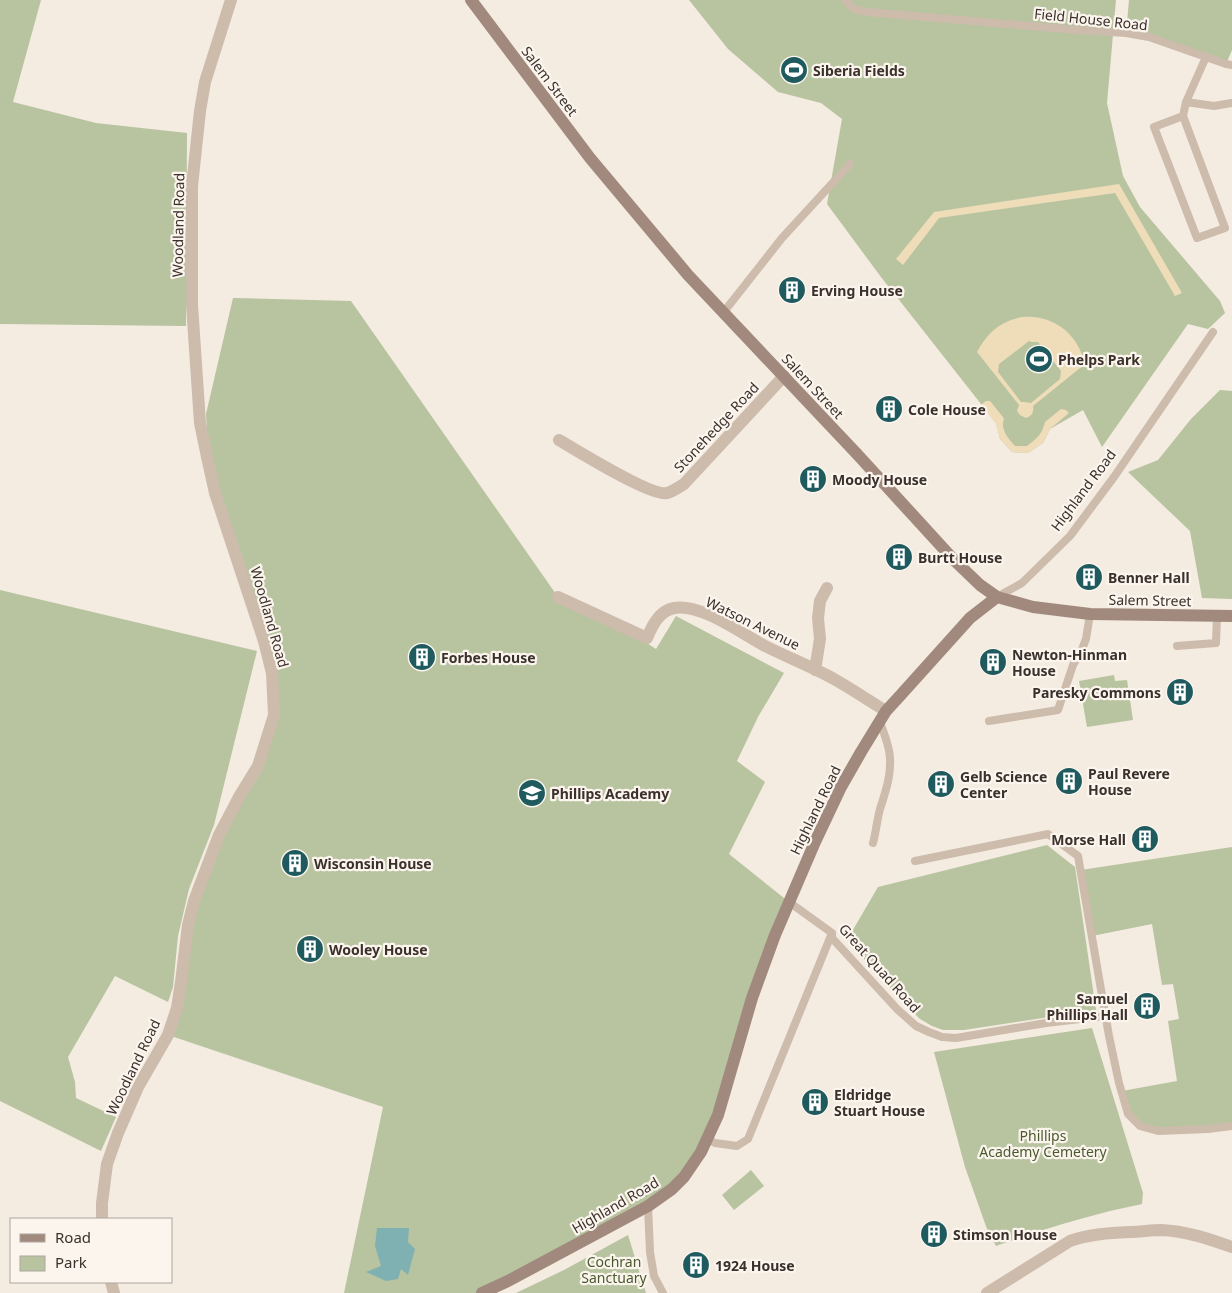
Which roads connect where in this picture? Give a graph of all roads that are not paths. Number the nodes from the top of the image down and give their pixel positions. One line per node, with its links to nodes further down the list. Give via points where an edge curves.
1 (231, 0): 32 (street, Woodland Road, via 205,82 200,111 192,186 192,304 200,423 206,457 264,641 272,673 274,715 258,766 219,836 196,895 188,925 177,1008 168,1035 138,1087 107,1164)
2 (471, 0): 10 (street, Salem Street, via 590,158)
3 (845, 0): 4 (lane, Field House Road, via 854,9 875,13 1126,33 1149,37)
4 (1206, 57): 5 (lane, Field House Road); 6 (lane)
5 (1232, 65)
6 (1186, 102): 7 (lane, via 1214,106); 8 (lane)
7 (1232, 103)
8 (1184, 116): 8 (lane, via 1224,228 1197,238 1154,127)
9 (850, 164): 10 (lane, via 782,238)
10 (723, 313): 12 (street, Salem Street)
11 (1212, 332): 16 (lane, Highland Road, via 1070,536 1022,583)
12 (784, 376): 13 (street, Stonehedge Road, via 684,484 669,493 662,494 638,484); 16 (street, Salem Street, via 953,560)
13 (558, 440)
14 (827, 588): 21 (street, via 820,601 820,639)
15 (558, 597): 21 (street, Watson Avenue, via 647,638 651,626 662,614 674,608 691,609 720,620)
16 (997, 597): 17 (street, Salem Street, via 1032,607); 22 (street, Highland Road, via 970,618)
17 (1090, 614): 18 (street, Salem Street); 23 (lane, via 1086,639 1073,665 1058,710)
18 (1217, 616): 19 (street, Salem Street); 20 (lane, via 1216,643)
19 (1232, 616)
20 (1177, 646)
21 (815, 670): 22 (street, Watson Avenue, via 834,679)
22 (883, 717): 24 (lane, via 890,769); 26 (street, Highland Road, via 841,787)
23 (989, 721)
24 (873, 843)
25 (916, 862): 28 (lane, via 1048,834 1078,856)
26 (789, 902): 27 (lane, Great Quad Road); 30 (street, Highland Road, via 752,998 718,1115)
27 (832, 933): 28 (lane, Great Quad Road, via 832,938 897,1009 916,1026 942,1037 956,1038); 30 (lane, via 748,1139 737,1146)
28 (1106, 1016): 29 (lane, via 1128,1114 1140,1126 1158,1131)
29 (1232, 1126)
30 (707, 1139): 31 (street, Highland Road, via 684,1177)
31 (648, 1206): 34 (street, Highland Road); 35 (lane, via 654,1276)
32 (102, 1218)
33 (1232, 1247): 36 (street, via 1204,1237 1161,1230 1083,1236 1070,1240)
34 (482, 1293)
35 (663, 1293)
36 (987, 1293)

